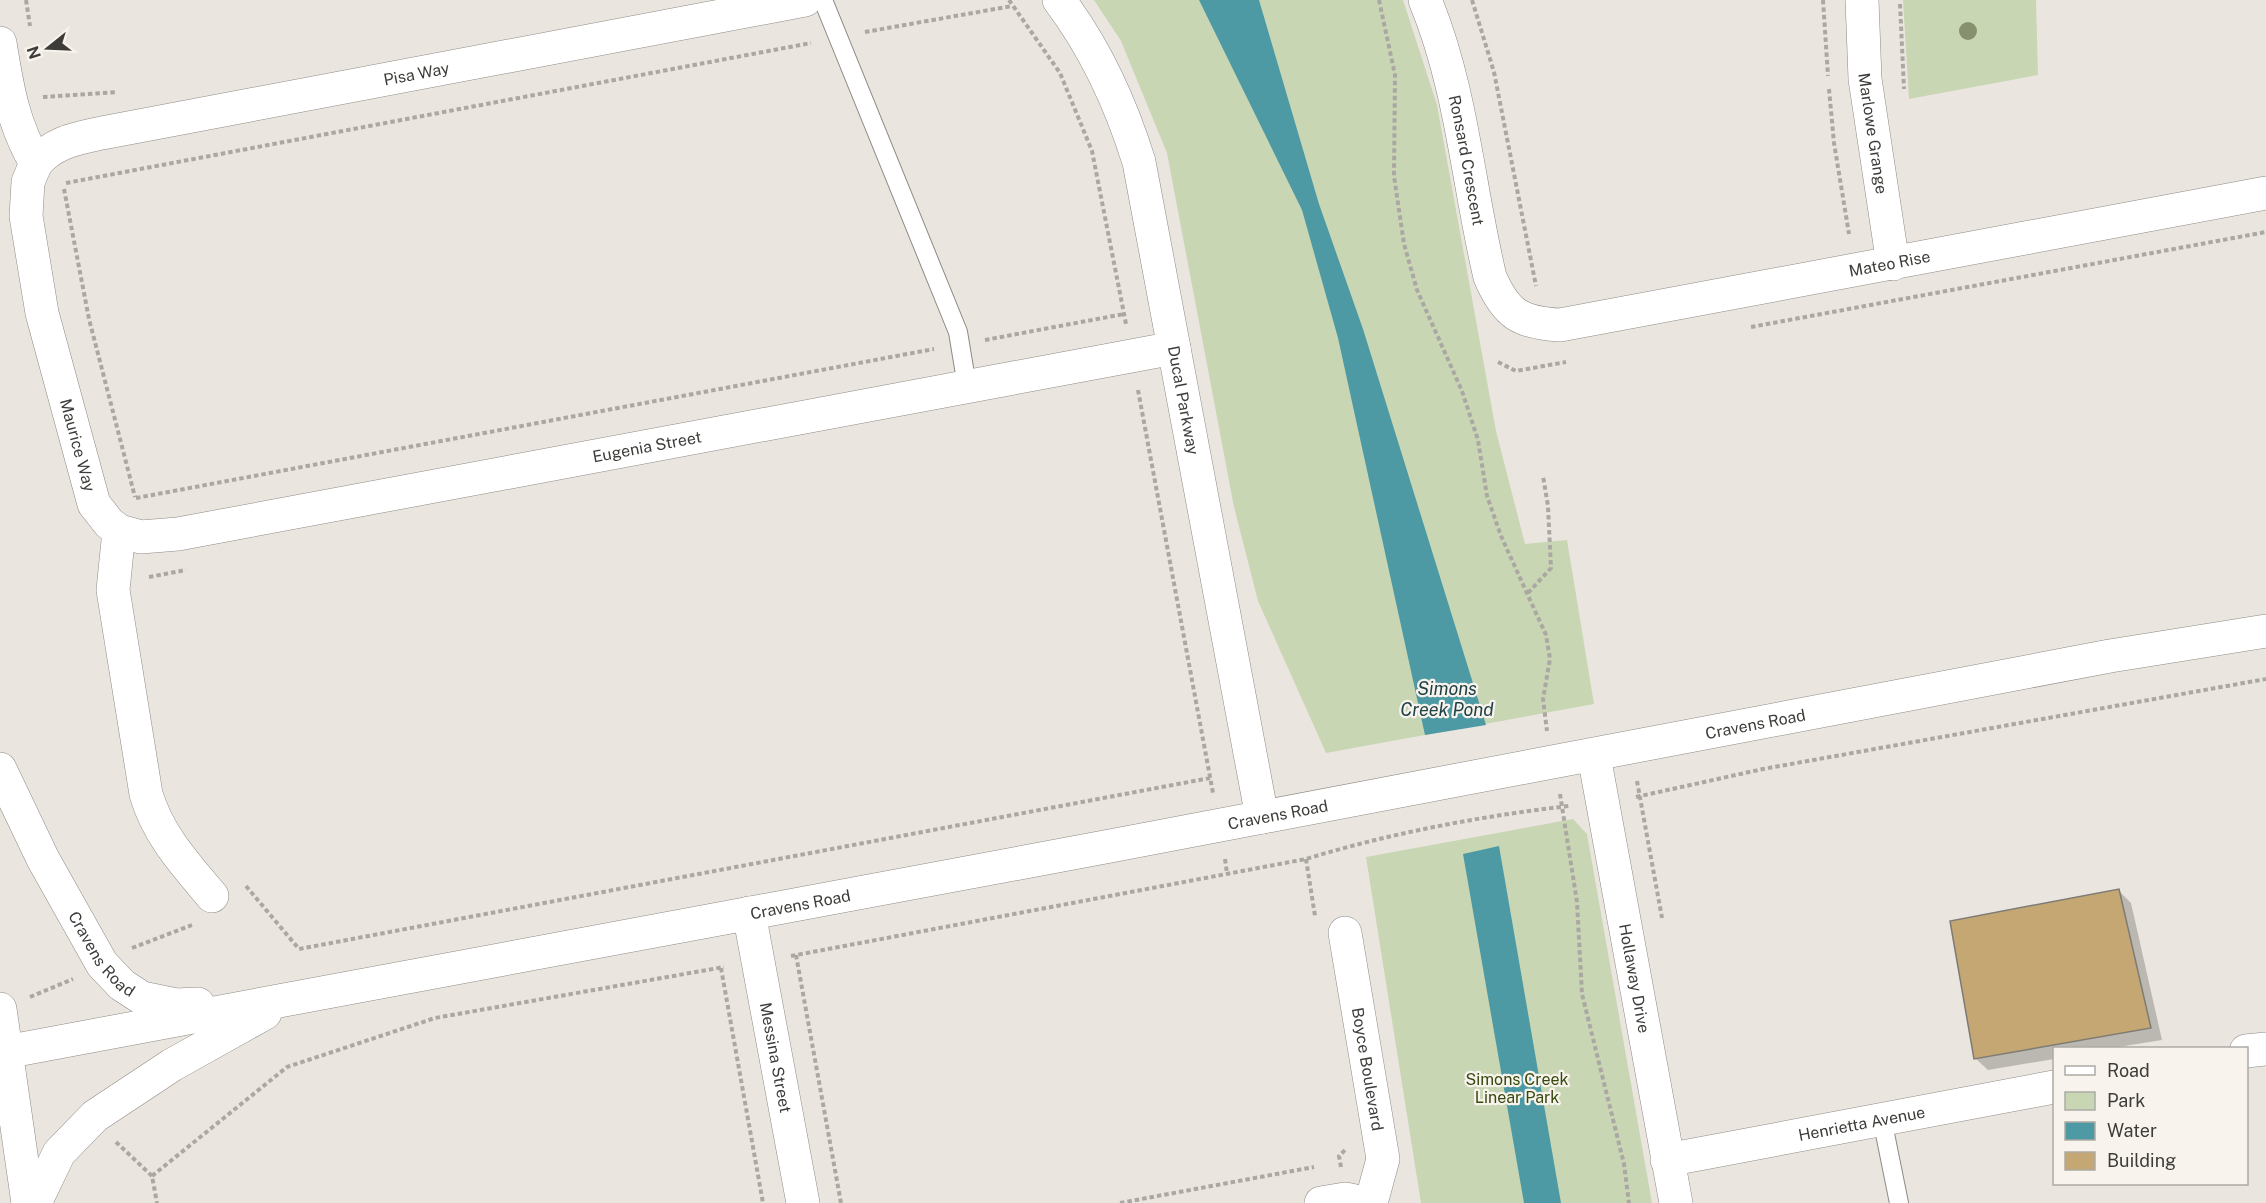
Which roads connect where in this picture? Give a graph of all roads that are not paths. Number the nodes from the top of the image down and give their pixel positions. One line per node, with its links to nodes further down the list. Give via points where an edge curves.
1 (823, 0): 12 (lane, via 961,344)
2 (1059, 0): 11 (street, Ducal Parkway, via 1101,65 1126,122 1139,162)
3 (1425, 0): 10 (street, Ronsard Crescent, via 1457,104 1490,277 1500,300)
4 (1862, 0): 9 (street, Marlowe Grange, via 1865,79)
5 (792, 1): 7 (street, Pisa Way, via 102,133 64,141)
6 (0, 43): 7 (street, via 12,110 25,145)
7 (45, 155): 13 (street, Maurice Way, via 28,182 26,216 49,346 94,504 108,523)
8 (2266, 193): 9 (street, Mateo Rise)
9 (1893, 264): 10 (street, Mateo Rise, via 1560,325 1535,324)
10 (1515, 315)
11 (1174, 348): 12 (street, Eugenia Street); 17 (street, Ducal Parkway)
12 (968, 386): 13 (street, Eugenia Street, via 177,534)
13 (130, 534): 18 (street, via 113,590 146,794 153,818)
14 (2266, 631): 15 (street, Cravens Road, via 2110,656)
15 (1594, 756): 17 (street, Cravens Road); 28 (street, Hollaway Drive)
16 (0, 769): 21 (street, Cravens Road, via 43,859 102,964 122,985 142,998 176,1005)
17 (1262, 817): 19 (street, Cravens Road)
18 (205, 909)
19 (749, 913): 21 (street, Cravens Road); 31 (street, Messina Street)
20 (1345, 933): 34 (street, Boyce Boulevard, via 1383,1159)
21 (290, 999): 25 (street, Cravens Road); 30 (street, Cravens Road, via 172,1065 95,1116 59,1153)
22 (0, 1009): 25 (street)
23 (2266, 1049): 24 (street)
24 (2248, 1051)
25 (4, 1053): 29 (street)
26 (2053, 1087): 27 (street, Henrietta Avenue)
27 (1882, 1119): 28 (street, Henrietta Avenue); 36 (lane)
28 (1668, 1160): 35 (street, Hollaway Drive)
29 (28, 1203)
30 (35, 1203)
31 (803, 1203)
32 (1321, 1203): 33 (street, via 1345,1198)
33 (1364, 1203)
34 (1371, 1203)
35 (1676, 1203)
36 (1899, 1203)

